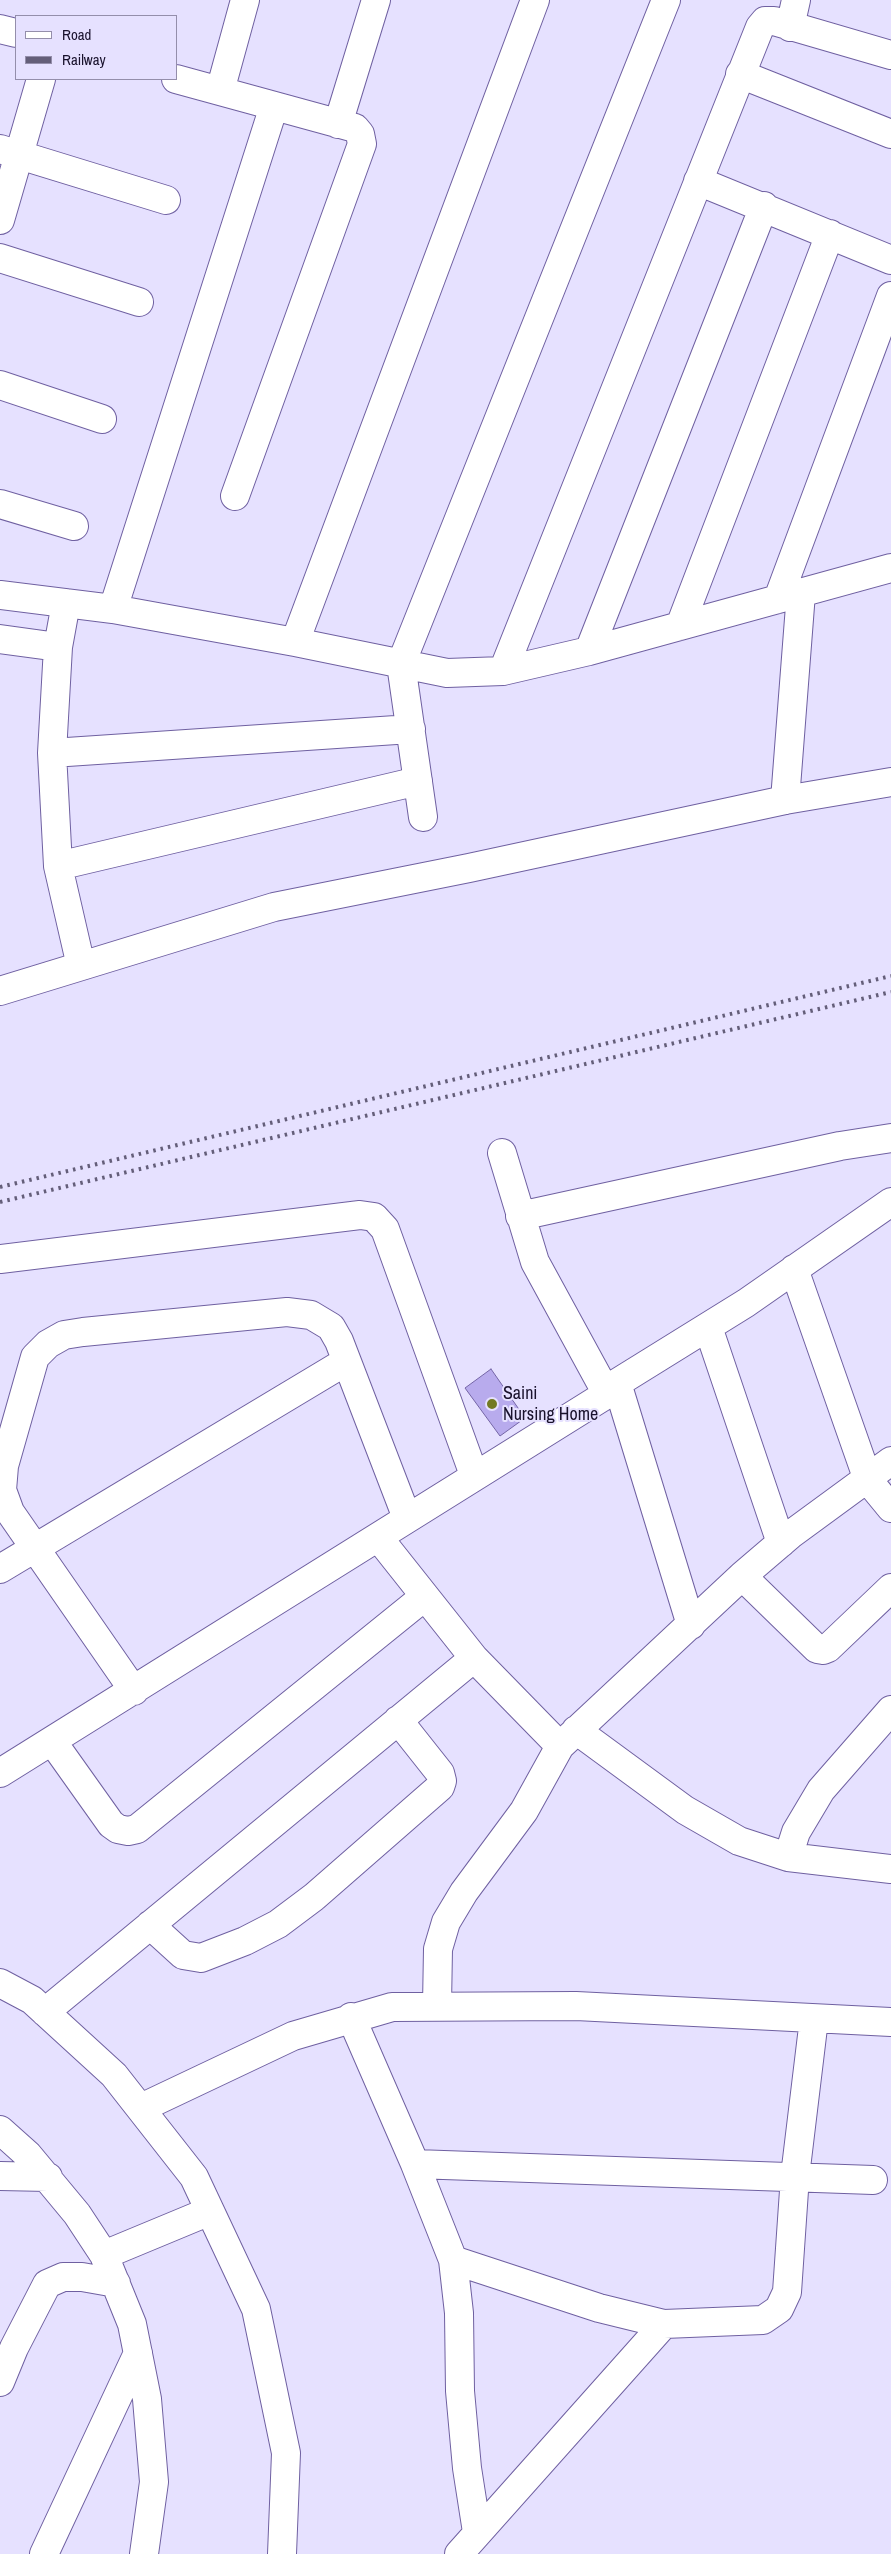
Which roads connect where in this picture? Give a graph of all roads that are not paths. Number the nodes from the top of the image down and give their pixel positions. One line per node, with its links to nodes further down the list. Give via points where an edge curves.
1 (245, 0): 13 (street)
2 (376, 0): 15 (street)
3 (535, 0): 39 (street)
4 (666, 0): 42 (street)
5 (796, 0): 6 (street)
6 (790, 27): 9 (street); 10 (street, via 765,21)
7 (0, 29): 8 (street)
8 (15, 33)
9 (891, 55)
10 (740, 74): 16 (street); 18 (street)
11 (178, 79): 13 (street)
12 (41, 80): 17 (street)
13 (220, 91): 14 (street)
14 (274, 106): 15 (street); 36 (street)
15 (338, 124): 29 (street, via 355,128 362,144)
16 (891, 134)
17 (10, 152): 19 (street); 21 (street)
18 (698, 182): 20 (street); 43 (street)
19 (166, 200)
20 (764, 206): 22 (street); 41 (street)
21 (0, 220)
22 (830, 234): 24 (street); 37 (street)
23 (0, 258): 26 (street)
24 (891, 260)
25 (891, 296): 34 (street)
26 (139, 302)
27 (0, 385): 28 (street)
28 (102, 419)
29 (235, 496)
30 (0, 504): 31 (street)
31 (74, 526)
32 (891, 568): 34 (street)
33 (0, 595): 35 (street)
34 (790, 596): 37 (street); 48 (street)
35 (66, 603): 36 (street); 40 (street)
36 (113, 609): 39 (street)
37 (680, 626): 41 (street)
38 (0, 639): 40 (street)
39 (295, 642): 42 (street)
40 (58, 647): 45 (street)
41 (589, 651): 43 (street)
42 (401, 664): 43 (street, via 447,673); 44 (street)
43 (503, 671)
44 (411, 729): 45 (street); 46 (street)
45 (52, 753): 50 (street)
46 (418, 781): 49 (street); 50 (street)
47 (891, 782): 48 (street)
48 (785, 800): 51 (street, via 274,907)
49 (423, 816)
50 (58, 866): 51 (street)
51 (81, 966): 52 (street)
52 (0, 991)
53 (891, 1138): 56 (street, via 840,1146)
54 (502, 1153): 56 (street)
55 (891, 1202): 58 (street)
56 (520, 1216): 61 (street, via 535,1262)
57 (0, 1259): 63 (street, via 360,1215 374,1217 385,1229)
58 (794, 1269): 59 (street); 64 (street)
59 (708, 1327): 61 (street); 68 (street)
60 (345, 1362): 66 (street); 69 (street); 69 (street, via 331,1327 311,1315 286,1312 83,1332 64,1335 48,1344 36,1357 4,1466 2,1490 10,1512)
61 (612, 1389): 63 (street); 74 (street)
62 (891, 1461): 64 (street)
63 (474, 1475): 66 (street)
64 (868, 1480): 65 (street); 68 (street)
65 (891, 1508)
66 (407, 1518): 67 (street)
67 (378, 1537): 73 (street); 76 (street)
68 (781, 1543): 71 (street)
69 (35, 1546): 70 (street); 76 (street)
70 (0, 1569)
71 (742, 1576): 72 (street, via 817,1649 823,1650); 74 (street)
72 (891, 1588)
73 (424, 1597): 75 (street); 80 (street, via 137,1829 128,1831 111,1824)
74 (691, 1625): 79 (street)
75 (474, 1658): 78 (street); 79 (street)
76 (134, 1691): 80 (street)
77 (891, 1710): 82 (street, via 821,1790 796,1832)
78 (398, 1720): 84 (street); 84 (street, via 440,1773 440,1787 314,1897 278,1924 201,1958 183,1955)
79 (568, 1738): 82 (street, via 740,1841); 86 (street, via 524,1811 464,1892 446,1922 438,1949)
80 (52, 1741): 81 (street)
81 (0, 1773)
82 (788, 1857): 83 (street)
83 (887, 1862)
84 (150, 1925): 87 (street)
85 (0, 1983): 87 (street, via 32,2000)
86 (437, 2005): 88 (street, via 392,2007); 89 (street, via 576,2006)
87 (45, 2012): 91 (street, via 114,2075)
88 (351, 2017): 91 (street, via 293,2036); 93 (street)
89 (814, 2019): 90 (street); 95 (street)
90 (891, 2022)
91 (141, 2108): 98 (street, via 194,2177)
92 (0, 2130): 96 (street)
93 (415, 2164): 95 (street); 100 (street)
94 (0, 2176): 96 (street)
95 (795, 2176): 97 (street); 102 (street, via 787,2292 779,2310 763,2320)
96 (48, 2177): 99 (street)
97 (873, 2180)
98 (210, 2211): 99 (street); 108 (street, via 256,2309 286,2453)
99 (104, 2254): 101 (street)
100 (453, 2260): 102 (street, via 599,2308); 105 (street, via 467,2468)
101 (116, 2284): 103 (street, via 132,2324); 104 (street, via 82,2277 62,2277 47,2284)
102 (664, 2324): 105 (street)
103 (138, 2353): 106 (street); 107 (street, via 147,2399 154,2482)
104 (0, 2382)
105 (478, 2532): 109 (street)
106 (44, 2554)
107 (144, 2554)
108 (282, 2554)
109 (459, 2554)

